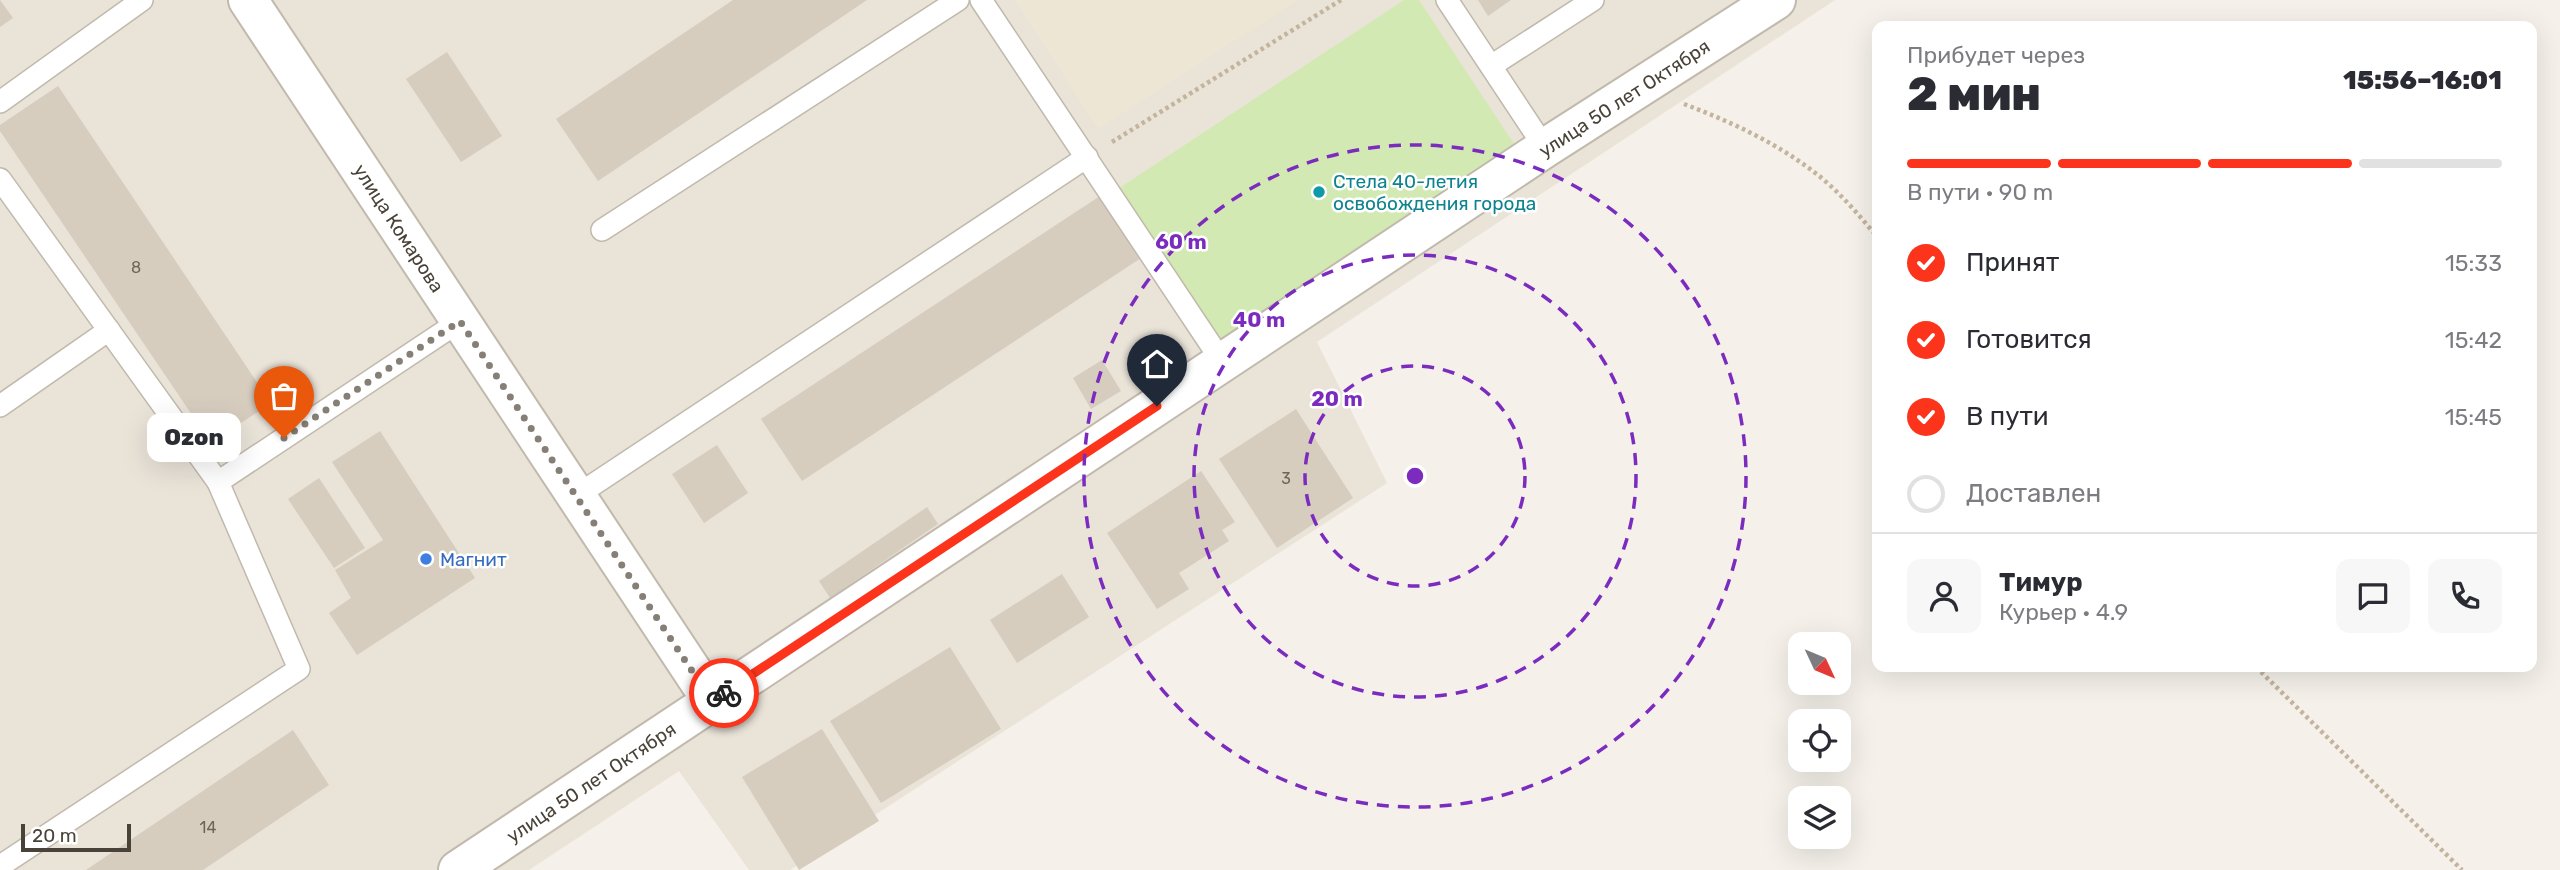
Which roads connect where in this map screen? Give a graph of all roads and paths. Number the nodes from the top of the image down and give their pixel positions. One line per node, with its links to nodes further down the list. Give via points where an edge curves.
1 (142, 0): 11 (lane)
2 (248, 0): 17 (street, улица Комарова)
3 (958, 0): 15 (lane)
4 (981, 0): 13 (lane)
5 (1341, 0): 13 (path)
6 (1447, 0): 9 (lane)
7 (1593, 0): 9 (lane)
8 (1776, 0): 10 (street, улица 50 лет Октября)
9 (1490, 66): 12 (lane)
10 (1641, 88): 12 (street, улица 50 лет Октября); 16 (path, via 1750,132 1814,172)
11 (0, 102)
12 (1545, 148): 19 (street, улица 50 лет Октября)
13 (1087, 158): 19 (lane); 22 (lane)
14 (0, 179): 18 (lane)
15 (601, 230)
16 (1872, 231)
17 (460, 321): 21 (lane); 22 (street, улица Комарова)
18 (109, 330): 20 (lane); 21 (lane)
19 (1223, 363): 24 (street, улица 50 лет Октября)
20 (0, 406)
21 (218, 482): 25 (lane, via 299,669)
22 (576, 496): 24 (street, улица Комарова)
23 (2261, 672): 27 (path)
24 (712, 701): 26 (street, улица 50 лет Октября)
25 (0, 866)
26 (458, 870)
27 (2462, 870)

